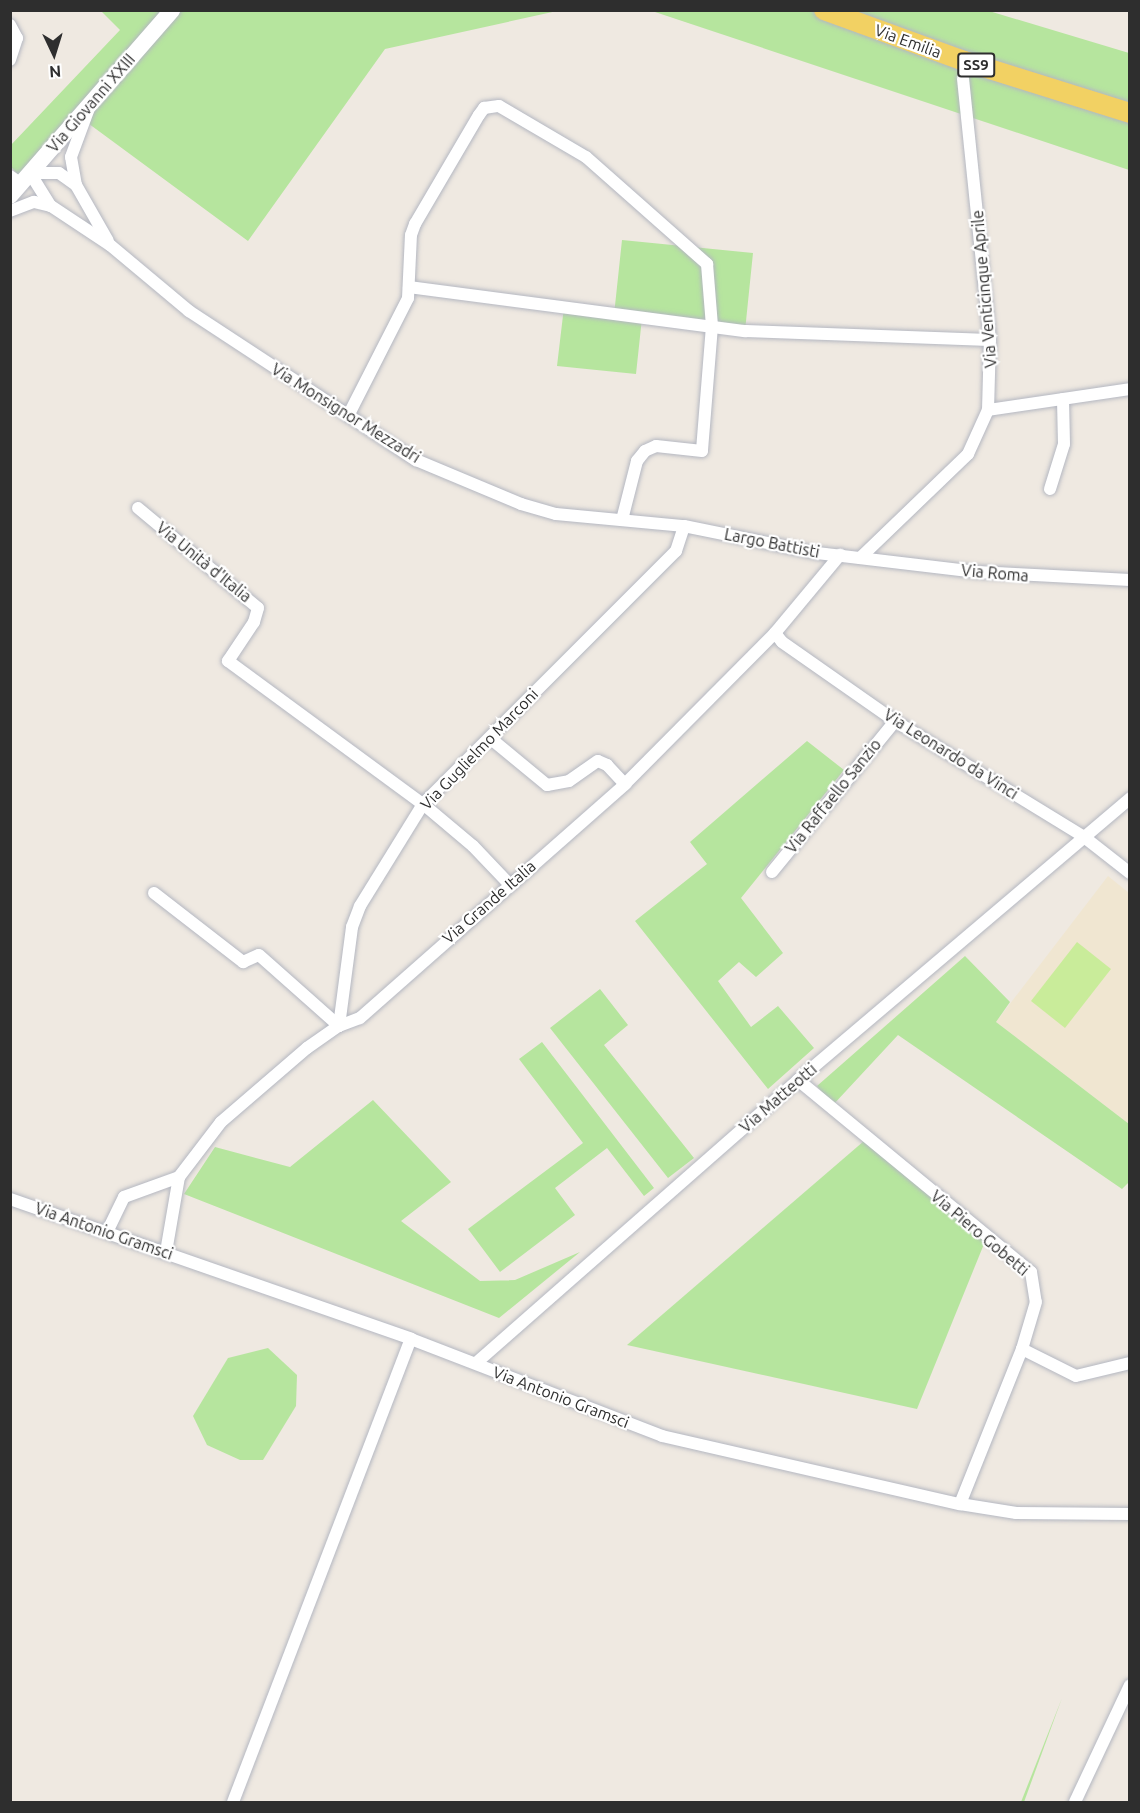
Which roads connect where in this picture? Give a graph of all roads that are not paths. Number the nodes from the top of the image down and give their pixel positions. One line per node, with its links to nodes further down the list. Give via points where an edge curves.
1 (172, 10): 6 (street, Via Giovanni XXIII)
2 (824, 10): 7 (main road, Via Emilia / SS9, via 964,61)
3 (10, 25): 4 (street, via 17,38)
4 (10, 60)
5 (963, 78): 15 (street, Via Venticinque Aprile)
6 (91, 104): 8 (street, Via Giovanni XXIII); 9 (street, via 71,157)
7 (1130, 113)
8 (18, 183): 9 (street, via 59,173); 10 (street)
9 (76, 184): 12 (street)
10 (51, 206): 11 (street, via 34,202); 12 (street)
11 (10, 211)
12 (110, 244): 19 (street, Via Monsignor Mezzadri, via 189,311)
13 (409, 287): 14 (street); 14 (street, via 415,224 479,115 484,108 499,106 586,157 707,264); 19 (street, via 408,298)
14 (712, 326): 15 (street, via 745,331); 22 (street, via 702,452 656,446 645,451 637,462)
15 (990, 340): 18 (street, Via Venticinque Aprile)
16 (1130, 389): 17 (street)
17 (1063, 399): 18 (street); 20 (street, via 1064,444)
18 (988, 410): 25 (street, Via Venticinque Aprile, via 969,454)
19 (348, 416): 22 (street, Via Monsignor Mezzadri, via 416,460 521,504 556,514)
20 (1050, 489)
21 (138, 508): 32 (street, Via Unità d'Italia, via 258,608 254,622 228,661)
22 (622, 520): 23 (street, Via Monsignor Mezzadri)
23 (684, 526): 24 (street, Largo Battisti); 29 (street, Via Guglielmo Marconi, via 676,550)
24 (840, 555): 25 (street, Largo Battisti); 27 (street, Via Grande Italia)
25 (860, 558): 26 (street, Via Roma, via 977,572)
26 (1130, 580)
27 (775, 633): 28 (street, Via Leonardo da Vinci, via 782,642); 30 (street, Via Grande Italia)
28 (895, 721): 33 (street, Via Leonardo da Vinci); 34 (street, Via Raffaello Sanzio)
29 (490, 738): 30 (street, via 547,784 569,781 598,760); 32 (street, Via Guglielmo Marconi)
30 (625, 784): 36 (street, Via Grande Italia)
31 (1130, 798): 33 (street, Via Matteotti)
32 (423, 804): 36 (street, via 473,846); 38 (street, Via Guglielmo Marconi, via 360,906 352,927)
33 (1084, 837): 35 (street, Via Leonardo da Vinci); 39 (street, Via Matteotti)
34 (772, 872)
35 (1130, 873)
36 (509, 884): 38 (street, Via Grande Italia, via 360,1018)
37 (154, 893): 38 (street, via 243,962 259,955)
38 (339, 1026): 40 (street, Via Grande Italia, via 281,1068 220,1122)
39 (798, 1080): 45 (street, Via Piero Gobetti, via 1031,1272 1036,1302); 46 (street, Via Matteotti)
40 (179, 1177): 42 (street, via 124,1197); 43 (street, Via Grande Italia)
41 (10, 1199): 42 (street, Via Antonio Gramsci)
42 (107, 1232): 43 (street, Via Antonio Gramsci)
43 (166, 1252): 44 (street, Via Antonio Gramsci)
44 (411, 1339): 46 (street, Via Antonio Gramsci); 51 (street)
45 (1022, 1349): 47 (street, via 1076,1376); 48 (street, Via Piero Gobetti)
46 (476, 1363): 48 (street, Via Antonio Gramsci, via 663,1436)
47 (1130, 1363)
48 (960, 1504): 49 (street, Via Antonio Gramsci, via 1016,1513)
49 (1130, 1514)
50 (1130, 1685): 52 (street)
51 (233, 1803)
52 (1075, 1803)

